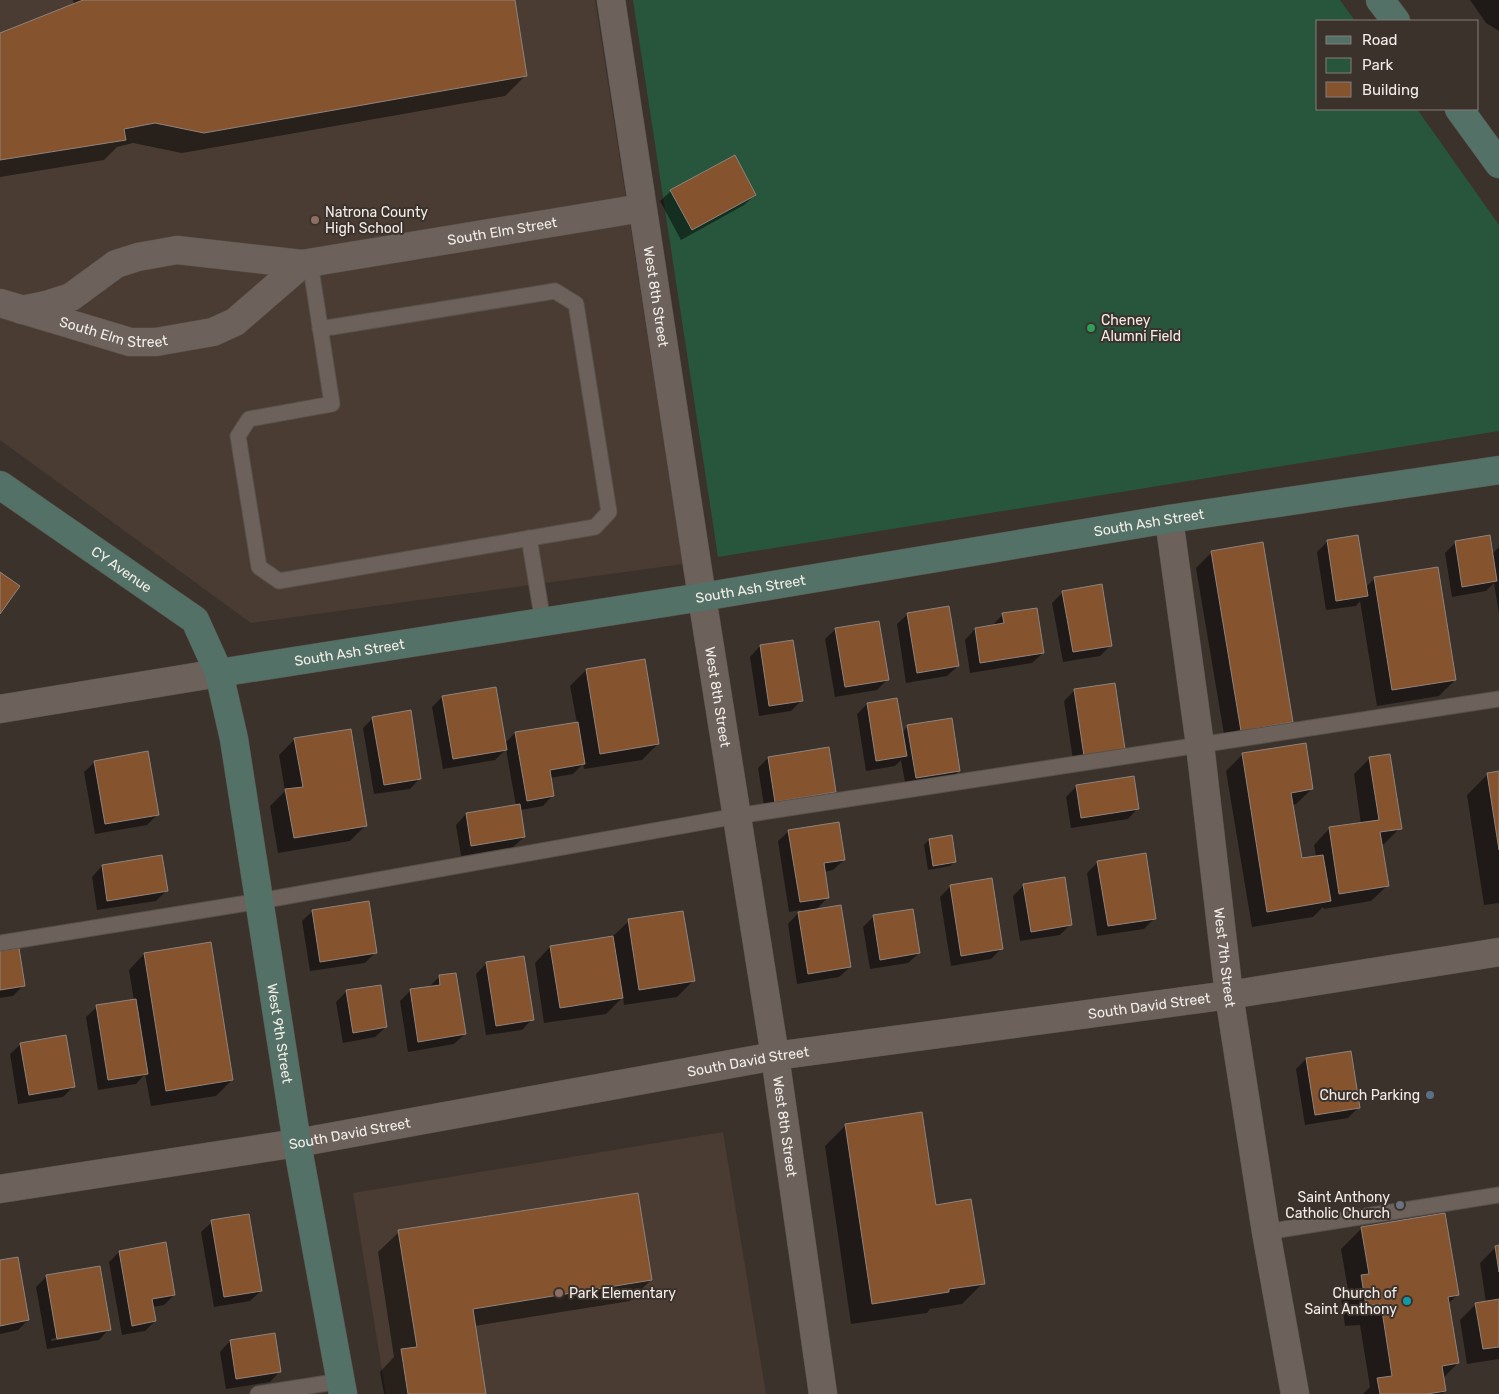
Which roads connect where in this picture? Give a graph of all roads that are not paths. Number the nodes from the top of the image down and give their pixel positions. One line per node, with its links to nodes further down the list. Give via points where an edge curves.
1 (611, 0): 6 (street, West 8th Street)
2 (1380, 0): 3 (street)
3 (1395, 20)
4 (1460, 110): 5 (street)
5 (1499, 164)
6 (642, 208): 7 (street, South Elm Street); 14 (street, West 8th Street)
7 (306, 263): 8 (street, South Elm Street, via 177,250 138,256 116,264 71,297 46,305); 8 (street, South Elm Street, via 234,322 213,332 156,342 130,342); 9 (lane)
8 (11, 306)
9 (320, 329): 13 (lane, via 555,291 576,304 609,512 595,527); 13 (lane, via 332,404 249,419 238,436 259,568 279,581)
10 (1499, 470): 12 (street, South Ash Street)
11 (0, 485): 16 (street, CY Avenue, via 195,620)
12 (1169, 519): 14 (street, South Ash Street); 19 (street, West 7th Street)
13 (529, 538): 15 (lane)
14 (702, 597): 15 (street, South Ash Street); 20 (street, West 8th Street)
15 (543, 622): 16 (street, South Ash Street)
16 (219, 673): 18 (street, South Ash Street); 21 (street, West 9th Street, via 234,740)
17 (1499, 699): 19 (lane)
18 (0, 710)
19 (1200, 745): 20 (lane); 24 (street, West 7th Street)
20 (737, 816): 21 (lane); 25 (street, West 8th Street)
21 (260, 901): 22 (lane); 26 (street, West 9th Street)
22 (0, 943)
23 (1499, 952): 24 (street, South David Street)
24 (1229, 995): 25 (street, South David Street); 29 (street, West 7th Street)
25 (775, 1056): 26 (street, South David Street); 32 (street, West 8th Street)
26 (297, 1143): 27 (street, South David Street); 30 (street, West 9th Street)
27 (0, 1189)
28 (1499, 1195): 29 (lane)
29 (1266, 1232): 33 (street, West 7th Street)
30 (342, 1388): 31 (lane)
31 (258, 1394)
32 (823, 1394)
33 (1295, 1394)

